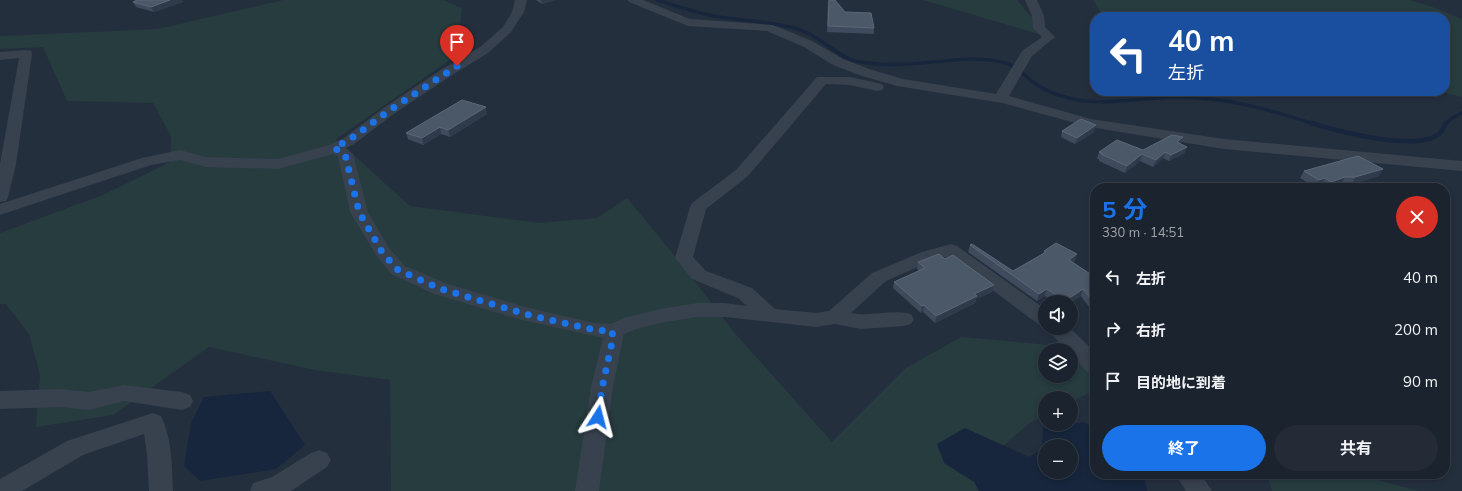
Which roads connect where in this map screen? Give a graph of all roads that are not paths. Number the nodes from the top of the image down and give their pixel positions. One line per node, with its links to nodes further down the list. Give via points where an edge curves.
1 (522, 0): 7 (street, via 518,12 507,28 484,50)
2 (634, 0): 5 (street, via 688,22 769,28 808,44 838,62 902,83)
3 (1031, 0): 6 (street, via 1038,16 1039,28 1049,37 1027,54 1002,95)
4 (0, 56): 8 (street, via 26,54)
5 (980, 95): 6 (street); 13 (street, via 892,93 850,81 822,80 742,173 698,207 684,258 699,275 746,293)
6 (1003, 99): 9 (street, via 1090,123 1182,138)
7 (334, 148): 11 (street, via 278,164 206,162 180,155 148,161); 16 (street, via 345,154 359,212 382,252 398,270 441,289 529,315 595,330)
8 (5, 157): 10 (street)
9 (1462, 166)
10 (0, 197)
11 (0, 210)
12 (1038, 314): 14 (street, via 951,250 928,256 879,277)
13 (770, 315): 14 (street, via 816,320); 16 (street, via 697,310 631,323)
14 (835, 317): 15 (street, via 861,322)
15 (904, 319)
16 (612, 331): 26 (street, via 613,338 602,388)
17 (1064, 335): 18 (street)
18 (1090, 361)
19 (0, 400): 20 (street, via 60,398 89,401 124,393)
20 (182, 401)
21 (318, 460): 25 (street, via 280,485)
22 (1191, 479): 27 (street)
23 (1, 491): 24 (street, via 75,448 153,422)
24 (162, 491)
25 (262, 491)
26 (587, 491)
27 (1200, 491)

